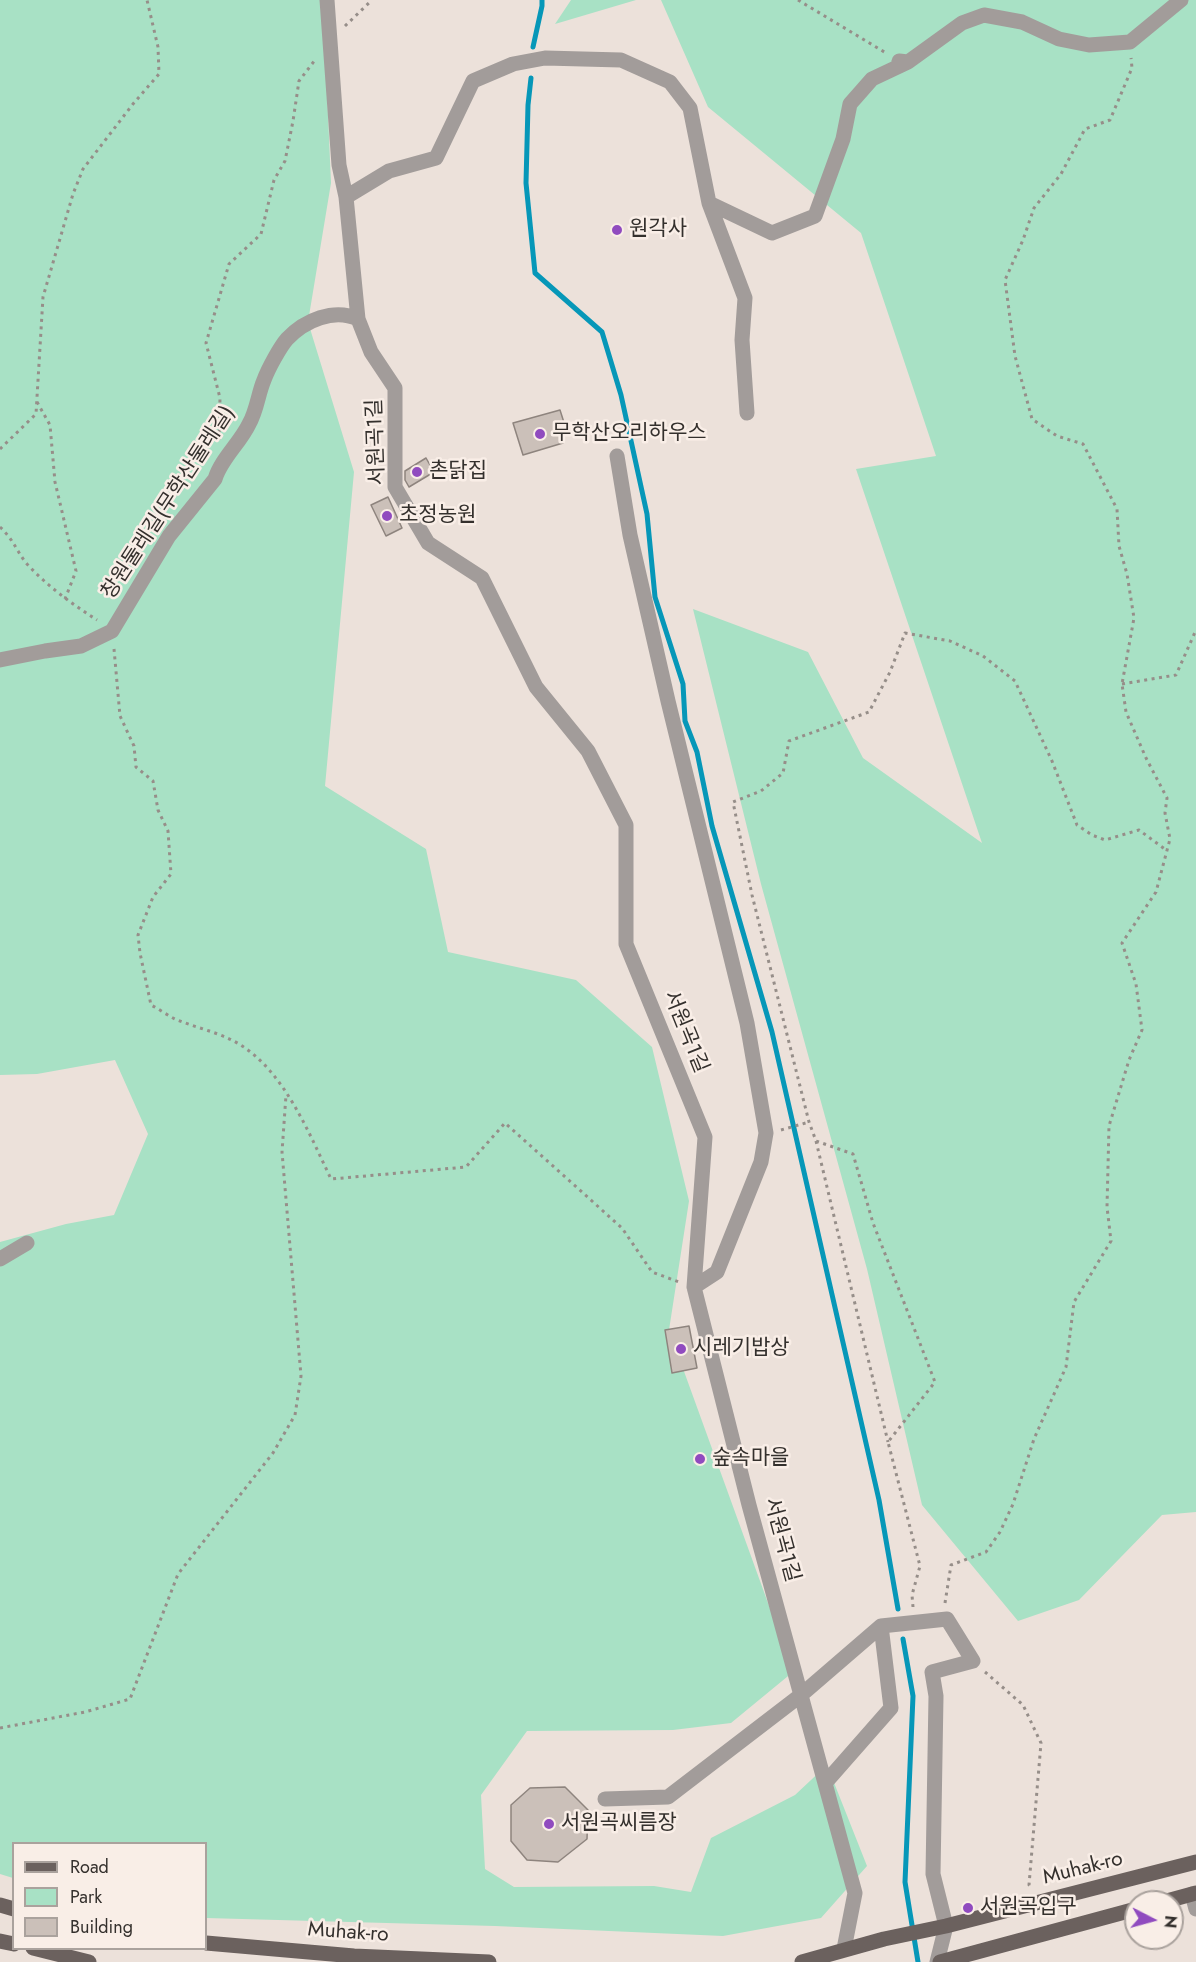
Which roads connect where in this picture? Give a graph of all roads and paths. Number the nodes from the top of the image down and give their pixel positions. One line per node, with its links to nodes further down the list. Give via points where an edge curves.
1 (147, 0): 12 (path, via 158,47 159,74 83,169 43,297)
2 (327, 0): 6 (street, 서원곡1길)
3 (372, 0): 6 (path)
4 (798, 0): 8 (path)
5 (1181, 0): 7 (street)
6 (329, 41): 9 (street, 서원곡1길, via 339,165); 16 (path, via 298,81 285,161 274,180 261,234 229,264 206,343 220,398)
7 (1130, 42): 8 (street, via 1089,45 1059,39 1022,22 984,15 962,23); 22 (path, via 1132,68 1110,120 1085,129 1061,174 1035,208 1005,280 1015,356 1032,419 1057,436 1083,444 1117,509 1119,546 1134,618)
8 (903, 61): 10 (street, via 872,79 850,104 843,139 815,216 772,232)
9 (346, 197): 10 (street, via 389,171 436,158 473,81 513,63 564,58 621,60 670,82 690,108); 11 (street, 서원곡1길)
10 (709, 203): 13 (street, via 745,298 742,340)
11 (358, 320): 16 (street, 창원둘레길(무학산둘레길), via 347,314 317,318 286,340 264,378 250,422); 30 (street, 서원곡1길, via 371,352 395,388 395,487 428,543 482,578 536,687 588,752 626,825 626,944 705,1137)
12 (36, 400): 14 (path, via 36,414); 18 (path, via 50,425 55,482 76,571)
13 (747, 413)
14 (0, 449)
15 (617, 456): 30 (street, via 630,535 668,701 747,1023 766,1133 761,1162 717,1272)
16 (218, 467): 20 (street, 창원둘레길(무학산둘레길), via 215,479 169,536)
17 (0, 527): 18 (path, via 12,537 26,563)
18 (65, 599): 20 (path)
19 (1196, 630): 22 (path, via 1176,675)
20 (112, 631): 21 (street, via 81,646); 24 (path, via 120,716 134,746 136,767 153,782 171,852 171,874 153,897 138,935 151,1005 175,1019 208,1029 259,1057)
21 (0, 660)
22 (1122, 684): 23 (path, via 1126,712 1167,798 1165,813 1170,839)
23 (1166, 850): 25 (path, via 1139,830 1105,840 1077,825 1015,681 983,656 950,641 905,633 869,712 789,741 783,773 761,791 733,802 752,895); 32 (path, via 1156,892 1122,943 1136,984 1142,1030 1109,1126 1107,1207 1111,1241 1074,1302 1066,1366 1034,1439 1013,1504 986,1552 951,1564)
24 (286, 1092): 30 (path, via 331,1179 466,1167 506,1123 622,1228 652,1272); 37 (path, via 282,1152 301,1376 295,1415 273,1452 178,1574 130,1700)
25 (809, 1122): 26 (path); 27 (path)
26 (777, 1131)
27 (816, 1141): 31 (path); 31 (path, via 853,1154 873,1223 934,1382)
28 (27, 1243): 29 (street)
29 (0, 1259)
30 (694, 1287): 36 (street, 서원곡1길)
31 (888, 1442): 33 (path, via 920,1566 912,1595)
32 (943, 1620): 33 (street); 35 (street, via 947,1620)
33 (914, 1623): 34 (street)
34 (882, 1626): 36 (street); 38 (street, via 891,1708)
35 (973, 1661): 41 (path, via 1023,1705 1041,1743 1029,1885); 43 (street, via 932,1672 936,1696 933,1874)
36 (801, 1695): 38 (street, 서원곡1길); 39 (street, via 668,1797)
37 (0, 1728)
38 (826, 1782): 45 (street, 서원곡1길, via 855,1893)
39 (605, 1800)
40 (1196, 1862): 41 (main road, Muhak-ro)
41 (1052, 1899): 43 (main road, Muhak-ro)
42 (1124, 1912): 50 (main road)
43 (946, 1926): 45 (main road, Muhak-ro); 50 (street)
44 (207, 1943): 48 (main road, Muhak-ro, via 354,1956)
45 (844, 1949): 49 (main road)
46 (41, 1950): 47 (main road)
47 (89, 1962)
48 (489, 1962)
49 (802, 1962)
50 (938, 1962)

